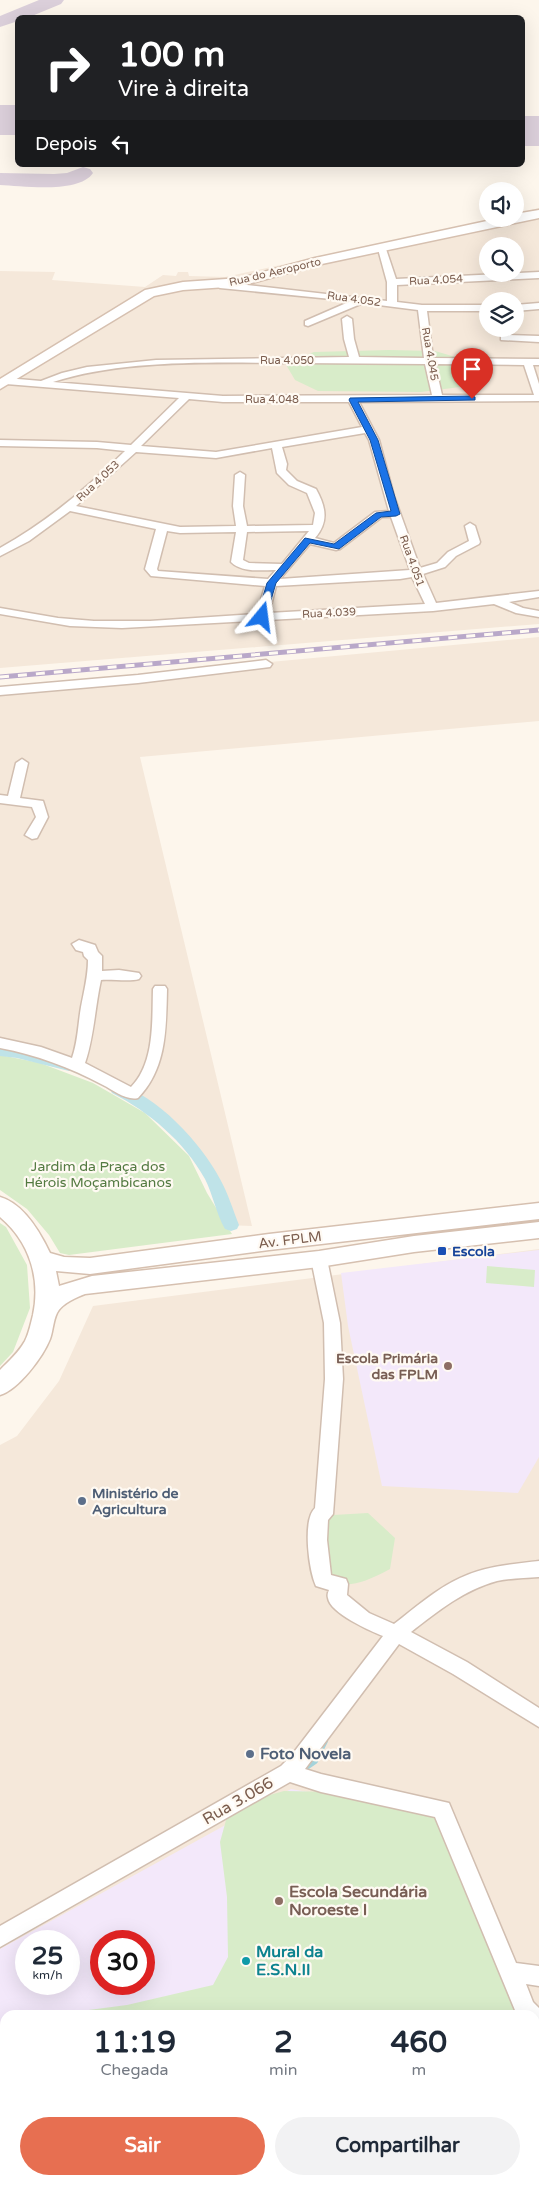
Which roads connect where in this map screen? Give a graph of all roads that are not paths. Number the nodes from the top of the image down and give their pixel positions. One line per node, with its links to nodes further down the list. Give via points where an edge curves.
1 (539, 214): 2 (main road, Rua do Aeroporto)
2 (524, 216)
3 (479, 226): 4 (main road, Rua do Aeroporto)
4 (382, 249): 6 (street); 7 (main road, Rua do Aeroporto, via 315,262 242,282)
5 (539, 275): 6 (street, Rua 4.054)
6 (392, 282): 9 (street)
7 (220, 284): 8 (street, Rua 4.052); 23 (main road, Rua do Aeroporto, via 183,286 150,293)
8 (362, 301): 9 (street, Rua 4.052); 15 (street)
9 (392, 304): 12 (street, Rua 4.052)
10 (539, 306): 11 (street)
11 (524, 307)
12 (422, 308): 13 (street, Rua 4.052); 20 (street, Rua 4.045)
13 (479, 308)
14 (347, 319): 19 (street)
15 (308, 324)
16 (504, 338): 17 (street)
17 (539, 339)
18 (539, 356): 21 (street)
19 (355, 360): 20 (street, Rua 4.050); 24 (street, Rua 4.050, via 156,362 77,373)
20 (429, 361): 21 (street, Rua 4.050); 27 (street, Rua 4.045)
21 (528, 362): 22 (street, Rua 4.050); 26 (street)
22 (539, 362)
23 (3, 383): 24 (street, Rua 4.048)
24 (37, 384): 25 (street, Rua 4.048)
25 (187, 396): 28 (street, Rua 4.048); 32 (street, Rua 4.053)
26 (539, 397): 27 (street, Rua 4.048)
27 (438, 399): 28 (street, Rua 4.048)
28 (353, 400): 29 (street, Rua 4.051)
29 (368, 429): 31 (street); 35 (street, Rua 4.051, via 379,454)
30 (0, 443): 32 (street, via 97,444)
31 (276, 444): 32 (street, via 216,455); 38 (street, via 282,472 294,483 313,492 320,513)
32 (132, 448): 34 (street, Rua 4.053)
33 (240, 475): 39 (street, via 238,506)
34 (69, 508): 37 (street); 41 (street, Rua 4.053)
35 (396, 514): 40 (street, via 379,514 336,547); 43 (street, Rua 4.051)
36 (470, 526): 43 (street, via 475,542 452,554 441,565)
37 (162, 528): 39 (street); 44 (street, via 151,569 155,574)
38 (318, 528): 39 (street); 40 (street)
39 (242, 530): 42 (street, via 237,562)
40 (308, 540): 42 (street)
41 (0, 553)
42 (284, 567): 44 (street)
43 (416, 572): 44 (street, via 400,576); 47 (street, Rua 4.051)
44 (271, 583): 50 (street)
45 (539, 594): 46 (street, Rua 4.039)
46 (498, 602): 47 (street, Rua 4.039); 49 (street)
47 (433, 608): 50 (street, Rua 4.039)
48 (0, 611): 50 (street, Rua 4.039, via 92,624)
49 (539, 614)
50 (262, 617)
51 (266, 664): 52 (street)
52 (0, 690)
53 (22, 763): 54 (street)
54 (7, 799): 55 (street, via 39,805 38,812 42,817)
55 (32, 835)
56 (79, 944): 57 (street, via 90,948 91,956 94,956)
57 (95, 976): 58 (street); 61 (street, via 83,1048)
58 (134, 976)
59 (160, 989): 61 (street, via 160,1025 151,1072 138,1090 133,1094)
60 (0, 1043): 61 (street, via 36,1050)
61 (77, 1065)
62 (0, 1205): 65 (main road, via 29,1233)
63 (539, 1211): 65 (main road, Av. FPLM, via 90,1266 64,1265)
64 (539, 1230): 66 (main road)
65 (42, 1259): 67 (main road, via 48,1282)
66 (319, 1259): 67 (main road, via 85,1285 66,1292); 70 (street, via 332,1322 334,1379 324,1514 320,1514 316,1545 317,1562 323,1581 339,1584 337,1598 362,1619)
67 (48, 1306): 68 (main road, via 36,1344)
68 (0, 1386)
69 (539, 1569): 70 (street, Rua 3.066, via 499,1573 467,1583 432,1605)
70 (396, 1634): 71 (street, via 460,1668); 72 (street, Rua 3.066)
71 (539, 1718)
72 (288, 1772): 73 (street, Rua 3.066); 74 (street, via 442,1809)
73 (0, 1937)
74 (510, 1972): 75 (street); 76 (street)
75 (539, 1976)
76 (526, 2010)

